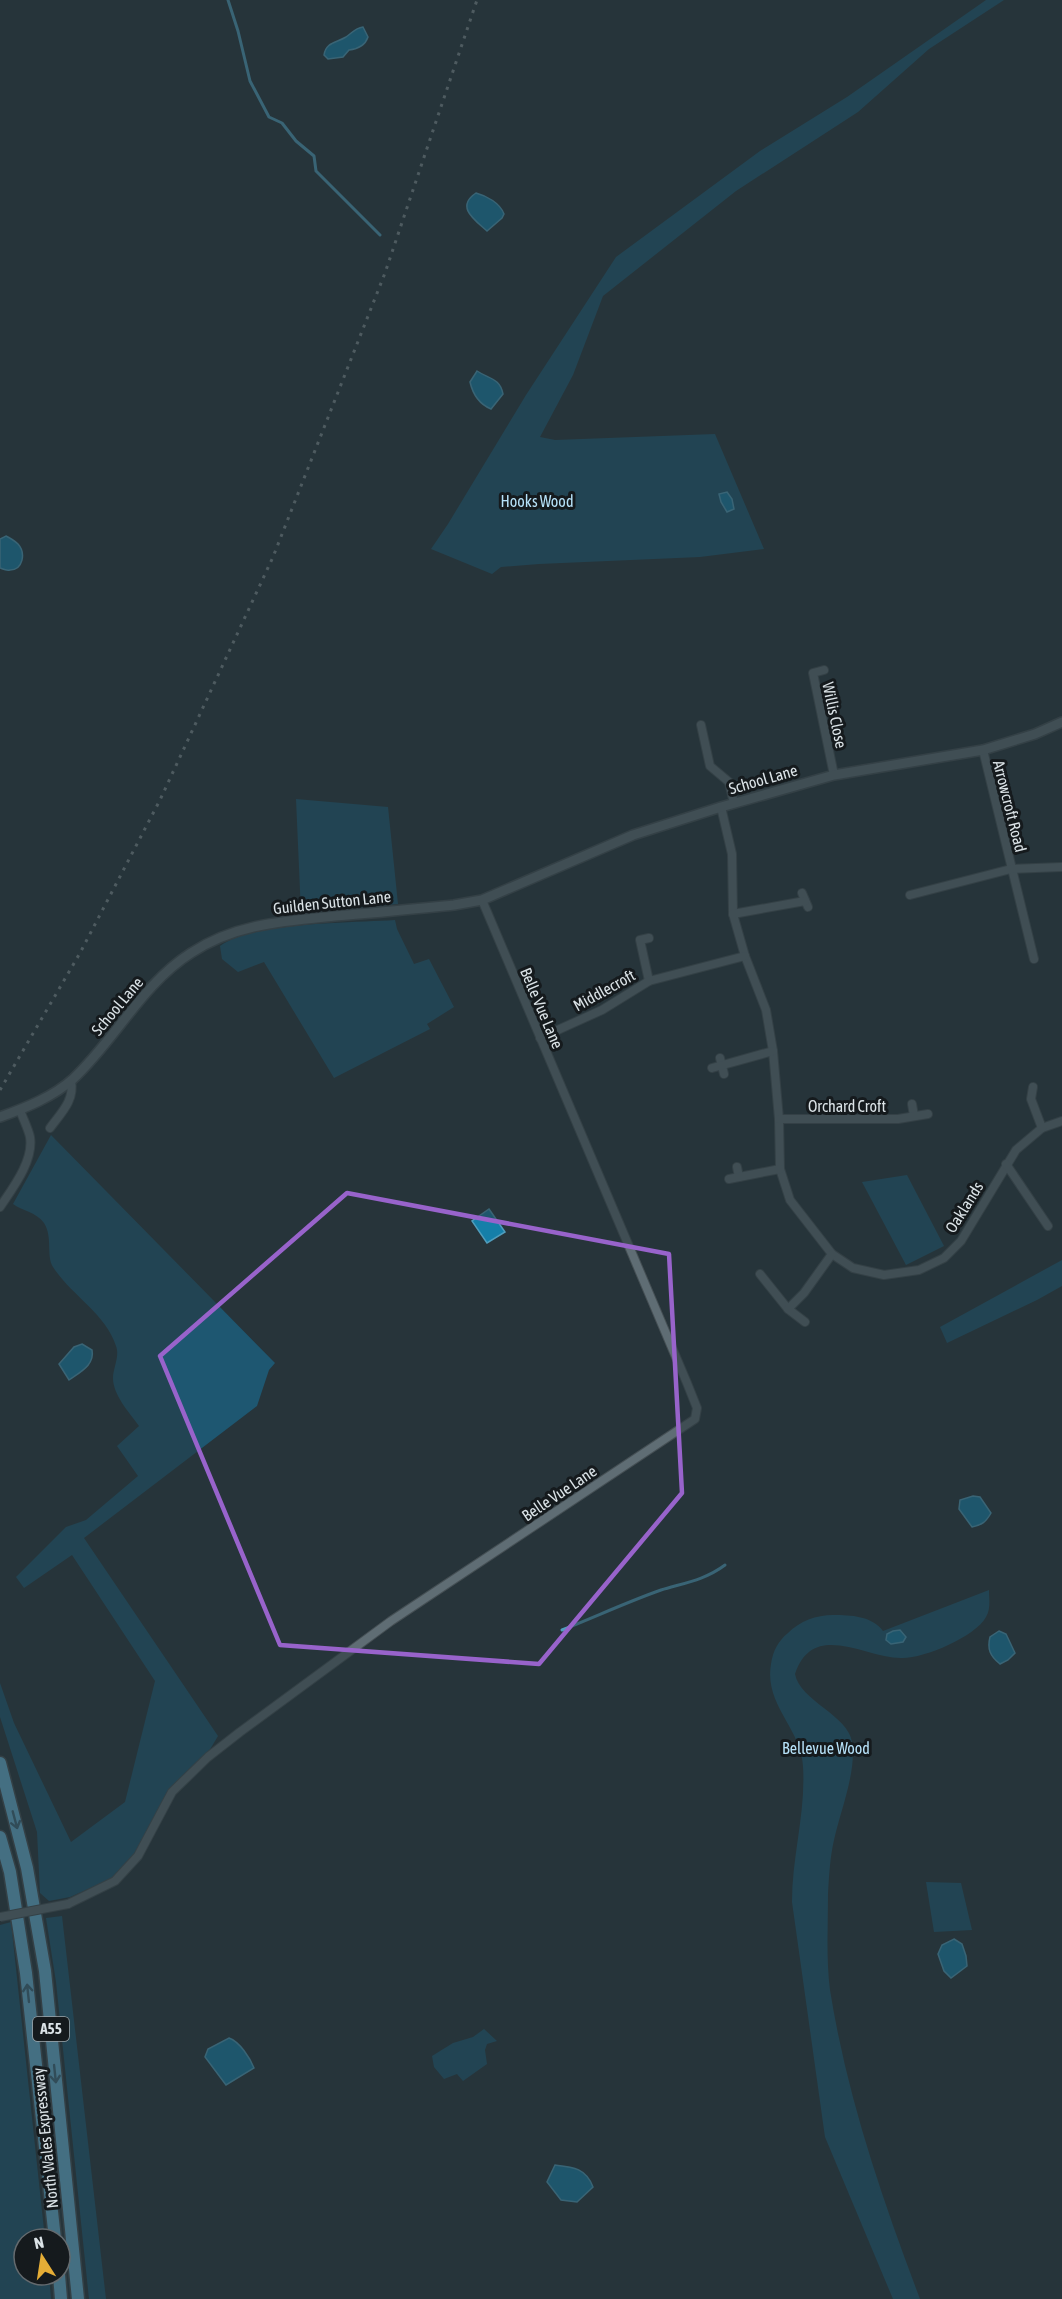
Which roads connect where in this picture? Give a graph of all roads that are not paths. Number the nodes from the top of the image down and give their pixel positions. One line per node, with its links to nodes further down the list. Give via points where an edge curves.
1 (824, 670): 7 (street, Willis Close, via 813,673)
2 (1062, 722): 6 (street, School Lane)
3 (701, 725): 5 (street)
4 (716, 746): 5 (street)
5 (706, 748): 8 (street, via 710,766 729,782)
6 (983, 750): 7 (street, School Lane); 11 (street, Arrowcroft Road)
7 (834, 775): 8 (street, School Lane)
8 (734, 803): 9 (street, School Lane)
9 (721, 807): 13 (street, School Lane, via 633,835); 15 (street, Oaklands, via 732,854)
10 (1062, 867): 11 (street)
11 (1011, 869): 12 (street, Arrowcroft Road); 19 (street, Arrowcroft Road)
12 (910, 894)
13 (482, 900): 17 (street, Guilden Sutton Lane, via 274,922 237,930); 21 (street, Belle Vue Lane)
14 (805, 901): 15 (street)
15 (733, 914): 18 (street, Oaklands)
16 (649, 938): 20 (street, Middlecroft, via 640,940)
17 (189, 953): 24 (street, School Lane, via 150,989)
18 (745, 956): 20 (street, Middlecroft); 22 (street, Oaklands, via 766,1010)
19 (1034, 959)
20 (649, 981): 21 (street, Middlecroft, via 602,1010)
21 (540, 1038): 48 (street, Belle Vue Lane, bridge, via 687,1383 697,1408 695,1419 391,1621 208,1757 172,1792 138,1856 115,1881 68,1904)
22 (773, 1051): 23 (street); 31 (street, Oaklands)
23 (712, 1068)
24 (71, 1081): 27 (street, School Lane); 33 (street, School Lane, via 71,1099)
25 (1033, 1087): 34 (street, via 1028,1099)
26 (912, 1104): 29 (street)
27 (20, 1110): 30 (street, School Lane); 40 (street, via 30,1138 29,1153)
28 (928, 1114): 29 (street, Orchard Croft)
29 (914, 1116): 31 (street, Orchard Croft)
30 (1, 1117)
31 (779, 1119): 37 (street, Oaklands)
32 (1062, 1121): 34 (street, Oaklands)
33 (50, 1128)
34 (1042, 1128): 35 (street, Oaklands)
35 (1006, 1164): 41 (street); 42 (street, Oaklands, via 961,1241 944,1258 919,1270 884,1275 853,1268)
36 (737, 1167): 38 (street)
37 (780, 1169): 38 (street); 42 (street, Oaklands, via 790,1200)
38 (739, 1177): 39 (street)
39 (729, 1179)
40 (0, 1208)
41 (1048, 1226)
42 (832, 1254): 44 (street)
43 (760, 1274): 44 (street)
44 (788, 1309): 45 (street)
45 (805, 1323)
46 (0, 1763): 50 (highway, North Wales Expressway / A55, one-way to 50, via 27,1868 45,1971)
47 (0, 1837): 49 (highway, North Wales Expressway / A55, one-way to 47, via 26,1973 10,1872)
48 (0, 1917)
49 (54, 2227)
50 (78, 2299)

